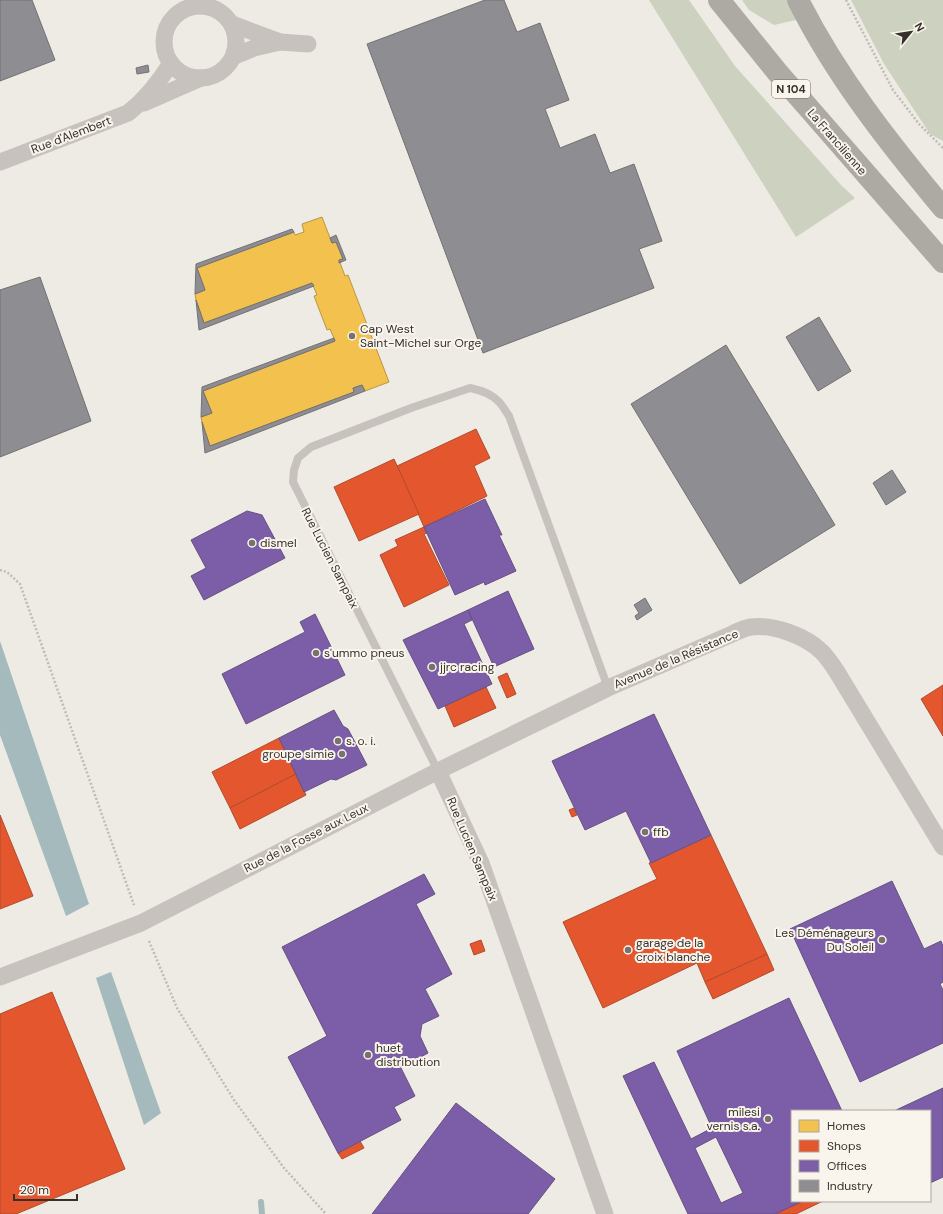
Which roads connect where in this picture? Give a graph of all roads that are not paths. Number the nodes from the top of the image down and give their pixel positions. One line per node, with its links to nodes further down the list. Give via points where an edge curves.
1 (719, 0): 13 (highway, La Francilienne / N 104, via 783,79)
2 (798, 0): 12 (highway, via 847,83 901,157)
3 (191, 3): 4 (street, Rue d'Alembert); 8 (street, Rue d'Alembert, via 171,20 166,30 164,42)
4 (226, 13): 5 (street, Rue d'Alembert); 7 (street, via 236,36)
5 (280, 42): 6 (street, Rue d'Alembert); 7 (street, Rue d'Alembert)
6 (308, 44)
7 (235, 56): 9 (street, Rue d'Alembert, via 224,70)
8 (171, 63): 9 (street, via 179,72); 10 (street, Rue d'Alembert)
9 (202, 78): 10 (street, Rue d'Alembert)
10 (140, 104): 11 (street, Rue d'Alembert, via 128,113)
11 (0, 162)
12 (943, 208)
13 (943, 262)
14 (301, 500): 15 (lane, Avenue de la Résistance, via 293,482 294,470 298,458 312,447 470,388 490,395 509,416); 16 (lane, Rue Lucien Sampaix)
15 (608, 688): 16 (street, Rue de la Fosse aux Leux); 17 (street, Avenue de la Résistance, via 750,628 789,632 822,652 837,672)
16 (438, 771): 18 (street, Rue de la Fosse aux Leux, via 141,923); 19 (street, Rue Lucien Sampaix, via 481,863)
17 (943, 847)
18 (0, 977)
19 (605, 1214)

